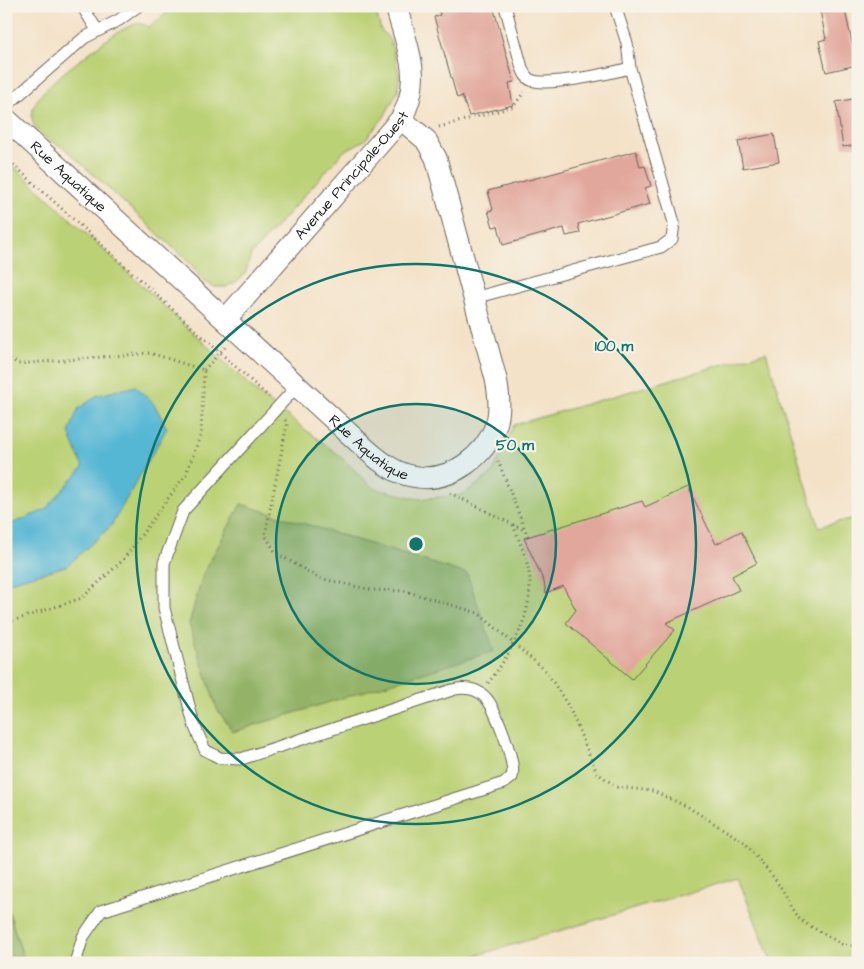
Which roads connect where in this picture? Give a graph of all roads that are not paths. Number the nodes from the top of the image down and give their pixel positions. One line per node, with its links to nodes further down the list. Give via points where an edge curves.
1 (82, 6): 6 (lane)
2 (138, 6): 6 (lane)
3 (396, 6): 10 (street, Avenue Principale-Ouest, via 413,73 412,95)
4 (505, 6): 7 (lane, via 522,68 531,80 598,75)
5 (615, 6): 7 (lane, via 628,43)
6 (97, 30): 8 (lane, via 75,45)
7 (630, 68): 11 (lane, via 674,223 672,239 662,246)
8 (6, 106)
9 (6, 119): 12 (street, Rue Aquatique)
10 (401, 119): 11 (street, Rue Aquatique, via 426,140 436,158); 12 (street, Avenue Principale-Ouest)
11 (474, 298): 13 (street, Rue Aquatique, via 499,398 496,425 489,438 473,459 459,468 433,477 418,477 393,470)
12 (233, 325): 13 (street, Rue Aquatique)
13 (298, 385): 14 (lane, via 183,511 164,562 164,608 194,725 205,750 220,758 241,759 466,688 480,694 490,704 514,773 509,781 102,911 83,937)
14 (75, 963)

